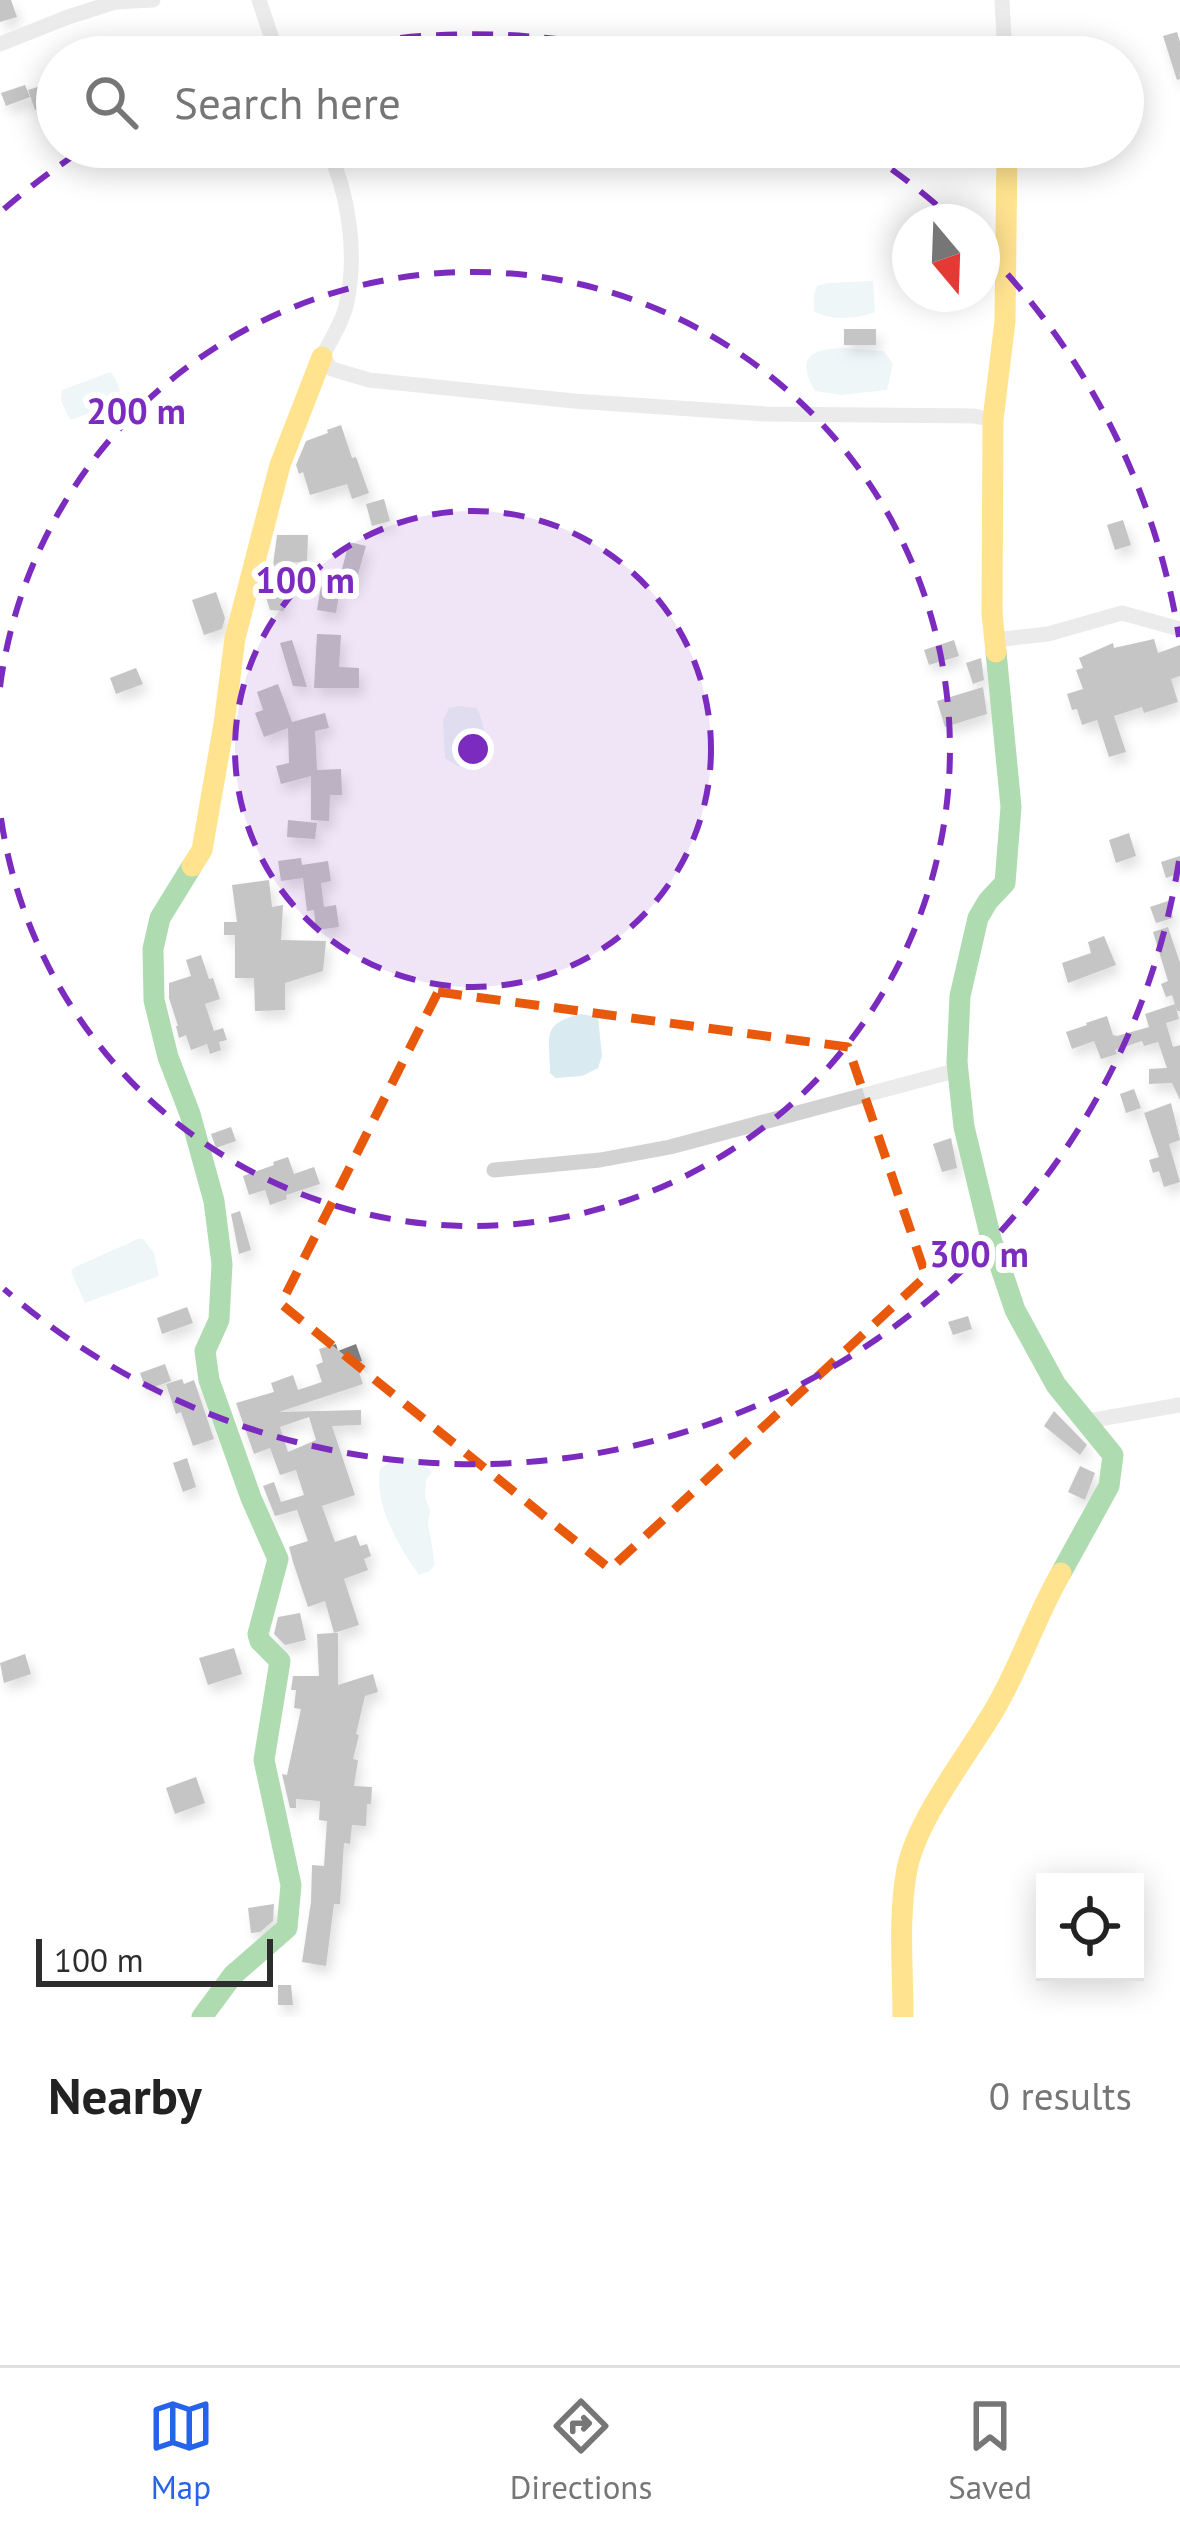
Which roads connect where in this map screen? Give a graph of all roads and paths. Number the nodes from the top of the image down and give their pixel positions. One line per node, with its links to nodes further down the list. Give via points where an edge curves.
1 (153, 0): 6 (street, via 116,2)
2 (259, 0): 4 (street)
3 (1002, 0): 5 (street)
4 (271, 36)
5 (1004, 36)
6 (0, 44)
7 (333, 168): 9 (street, via 350,222 350,274 346,309)
8 (1007, 168): 10 (street, via 1005,321)
9 (322, 357): 10 (street, via 332,369 369,380 574,400); 17 (street, via 280,465 235,638 202,850 160,917 153,949 154,1000 214,1201 222,1264 219,1320 206,1351 209,1380 278,1559 259,1634 280,1661 263,1760 291,1885 287,1928 233,1975)
10 (993, 420): 12 (street)
11 (1180, 629): 12 (street, via 1122,614)
12 (994, 640): 13 (street, via 1010,826 1005,883 976,918 959,997)
13 (958, 1070): 14 (street, via 670,1147); 16 (street, via 972,1174 999,1269 1060,1393)
14 (494, 1170)
15 (1180, 1405): 16 (street)
16 (1088, 1421): 18 (street, via 1113,1455 1109,1486 908,1864)
17 (202, 2017)
18 (903, 2017)

